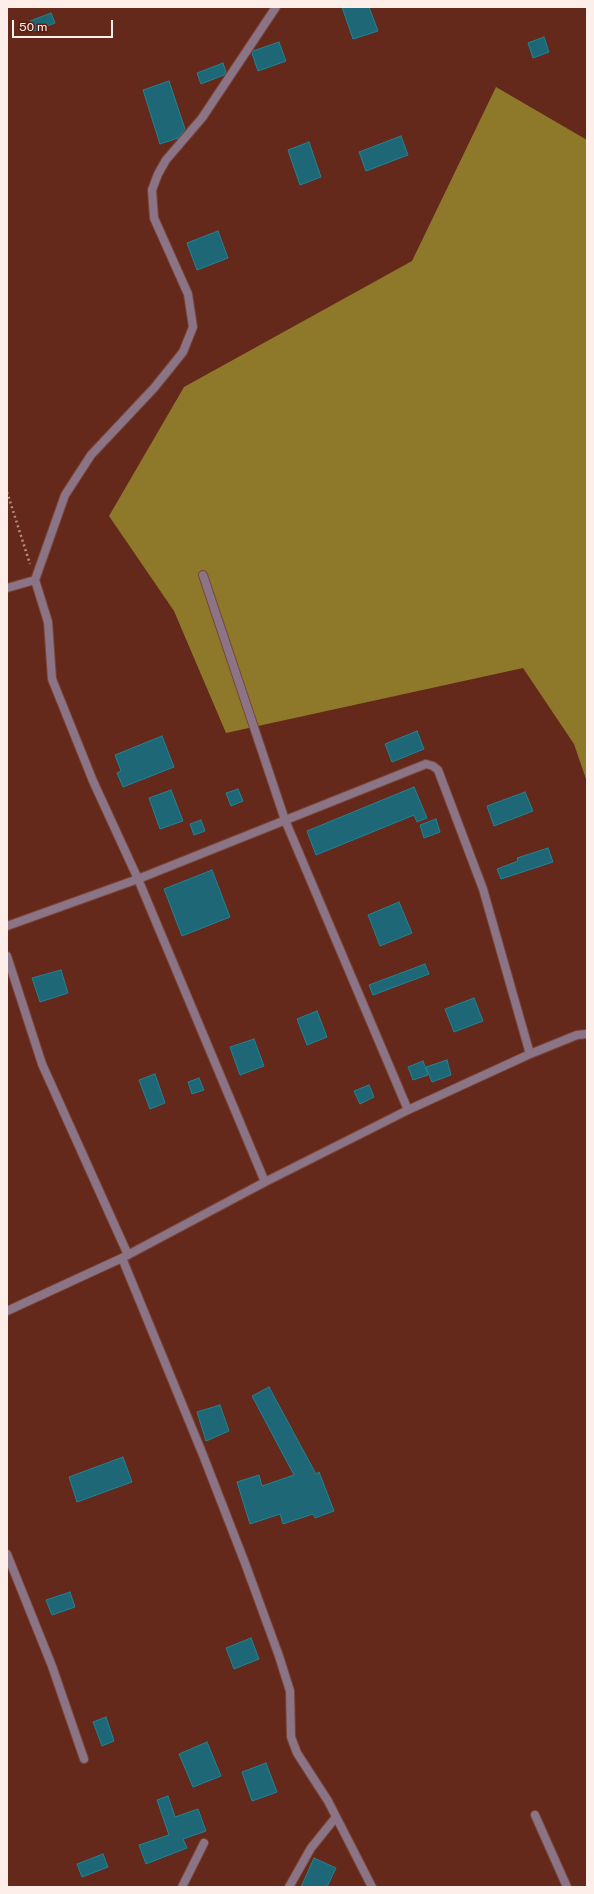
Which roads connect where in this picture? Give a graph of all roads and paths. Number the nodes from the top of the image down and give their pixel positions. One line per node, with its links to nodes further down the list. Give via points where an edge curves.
1 (276, 7): 4 (street, via 202,118 166,160 152,190 154,218 188,294 192,327 183,352 154,388 91,455 69,488)
2 (7, 492): 4 (path)
3 (203, 575): 6 (street)
4 (35, 580): 5 (street); 7 (street, via 48,622 52,680 93,781)
5 (7, 588)
6 (285, 820): 7 (street); 11 (street, via 426,764 438,770 483,889); 12 (street)
7 (138, 879): 8 (street); 13 (street)
8 (7, 926)
9 (7, 956): 14 (street, via 42,1064)
10 (587, 1034): 11 (street, via 577,1035)
11 (530, 1054): 12 (street)
12 (408, 1110): 13 (street)
13 (266, 1182): 14 (street)
14 (125, 1257): 15 (street); 19 (street, via 279,1656 290,1691 291,1736 297,1753 328,1800)
15 (7, 1311)
16 (7, 1554): 17 (street, via 52,1666)
17 (84, 1759)
18 (535, 1815): 24 (street)
19 (336, 1817): 22 (street, via 311,1848); 23 (street)
20 (204, 1843): 21 (street)
21 (182, 1887)
22 (289, 1887)
23 (372, 1887)
24 (567, 1887)

